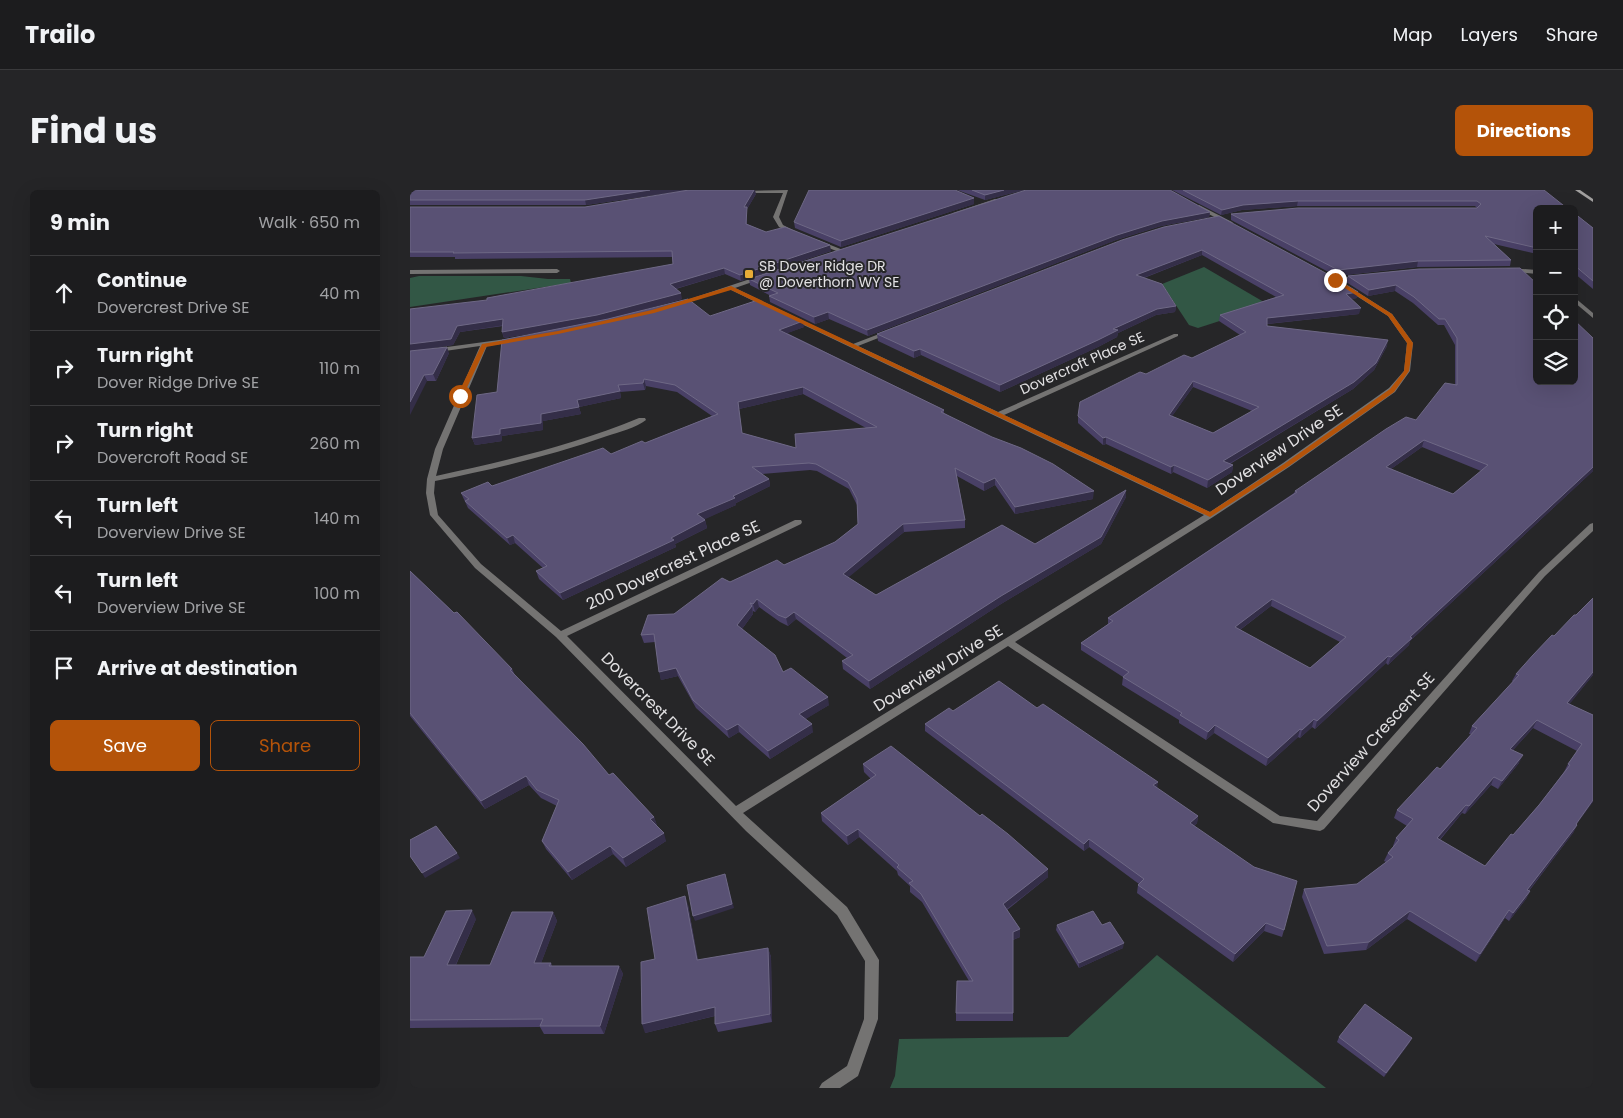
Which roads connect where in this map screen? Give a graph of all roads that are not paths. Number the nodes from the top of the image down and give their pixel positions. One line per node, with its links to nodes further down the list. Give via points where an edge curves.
1 (1577, 190): 6 (main road)
2 (787, 191): 3 (street); 14 (street, via 776,217 781,226)
3 (737, 192)
4 (1000, 199): 8 (street)
5 (975, 201): 8 (street)
6 (1593, 201)
7 (1189, 202): 11 (street)
8 (983, 204): 9 (street)
9 (945, 216)
10 (1228, 217): 11 (street)
11 (1221, 218): 12 (street); 13 (street)
12 (1212, 220)
13 (1236, 226)
14 (806, 237)
15 (814, 240): 17 (street)
16 (850, 248): 17 (street)
17 (841, 251): 18 (street)
18 (832, 254)
19 (1498, 270): 22 (street)
20 (557, 271): 21 (street)
21 (410, 272)
22 (1533, 272)
23 (768, 276): 25 (street)
24 (1363, 277): 40 (street, Doverview Drive SE, via 1332,278 1390,315 1410,343 1407,371 1392,390)
25 (731, 288): 27 (street); 28 (street)
26 (1578, 303): 30 (street)
27 (671, 306)
28 (778, 311)
29 (786, 315): 35 (street)
30 (1593, 316)
31 (899, 328): 35 (street)
32 (1176, 336): 37 (street, Dovercroft Place SE)
33 (521, 339): 34 (street)
34 (484, 346): 36 (street); 39 (street, Dovercrest Drive SE, via 439,449)
35 (853, 346): 37 (street)
36 (410, 354)
37 (999, 414): 40 (street)
38 (642, 420): 39 (street, via 602,437 534,458)
39 (431, 479): 43 (street, Dovercrest Drive SE, via 434,515 478,566)
40 (1210, 515): 44 (street, Doverview Drive SE)
41 (798, 522): 43 (street, 200 Dovercrest Place SE)
42 (1593, 526): 44 (street, Doverview Crescent SE, via 1542,574 1320,826 1277,820)
43 (560, 635): 45 (street, Dovercrest Drive SE)
44 (1009, 642): 45 (street, Doverview Drive SE)
45 (736, 812): 46 (street, Dovercrest Drive SE, via 842,911 872,960 871,1019 853,1071)
46 (827, 1088)

